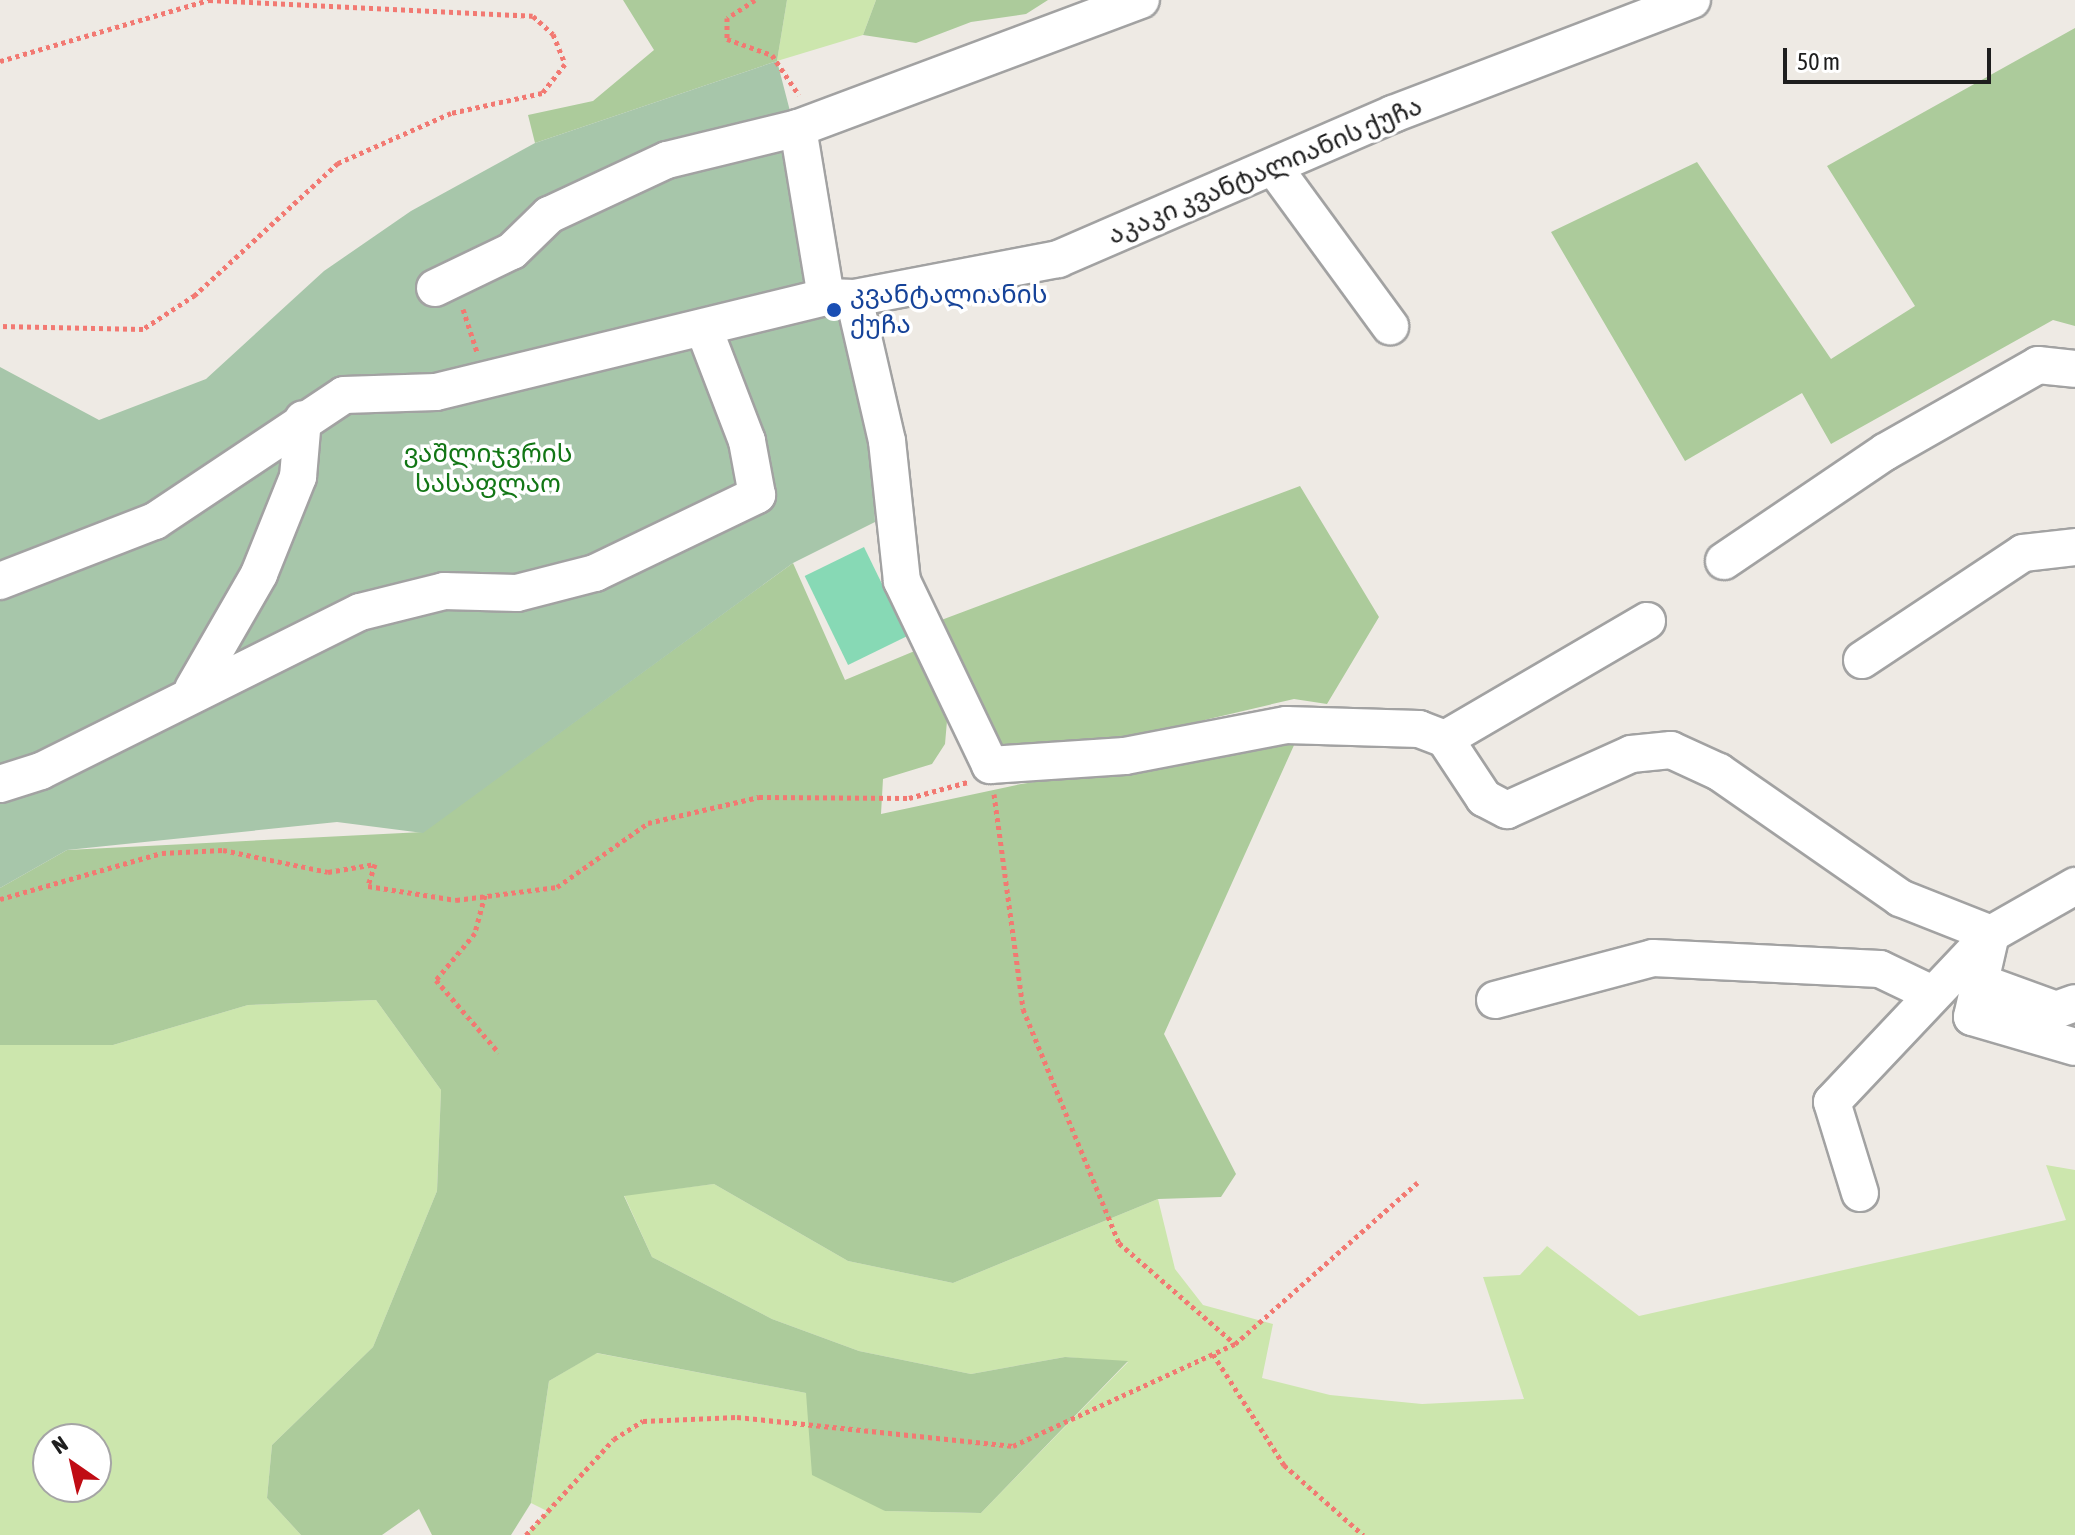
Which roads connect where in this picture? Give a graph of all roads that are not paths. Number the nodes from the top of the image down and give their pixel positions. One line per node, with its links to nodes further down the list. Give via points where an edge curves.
1 (1141, 0): 3 (street)
2 (1692, 0): 4 (street, აკაკი კვანტალიანის ქუჩა, via 1393,114)
3 (805, 125): 5 (street, via 667,160 549,215 512,251); 6 (street)
4 (1275, 169): 6 (street, აკაკი კვანტალიანის ქუჩა, via 1058,259); 7 (street)
5 (435, 288)
6 (840, 298): 8 (street, აკაკი კვანტალიანის ქუჩა); 17 (street, via 887,441 902,581 990,765 1125,756 1286,725 1419,729)
7 (1390, 326)
8 (704, 329): 10 (street, აკაკი კვანტალიანის ქუჩა, via 436,392 344,395); 16 (street, via 747,441 757,495 595,573 517,593 444,591 360,612)
9 (2075, 369): 12 (street, via 2038,365 1885,452)
10 (303, 419): 13 (street, აკაკი კვანტალიანის ქუჩა, via 155,521); 16 (street, via 293,491 259,574)
11 (2075, 547): 15 (street, via 2023,553)
12 (1724, 561)
13 (0, 581)
14 (1647, 621): 17 (street)
15 (1862, 660)
16 (193, 689): 18 (street, via 41,771)
17 (1445, 739): 20 (street, via 1484,798 1507,810 1631,754 1671,750 1719,772 1900,898)
18 (0, 784)
19 (2075, 886): 20 (street)
20 (1991, 934): 21 (street); 22 (street)
21 (1982, 983): 24 (street, via 2056,1010); 25 (street, via 1972,1017)
22 (1930, 993): 23 (street, via 1880,969 1653,958); 26 (street, via 1832,1102)
23 (1495, 1000)
24 (2075, 1003)
25 (2075, 1047)
26 (1860, 1193)

